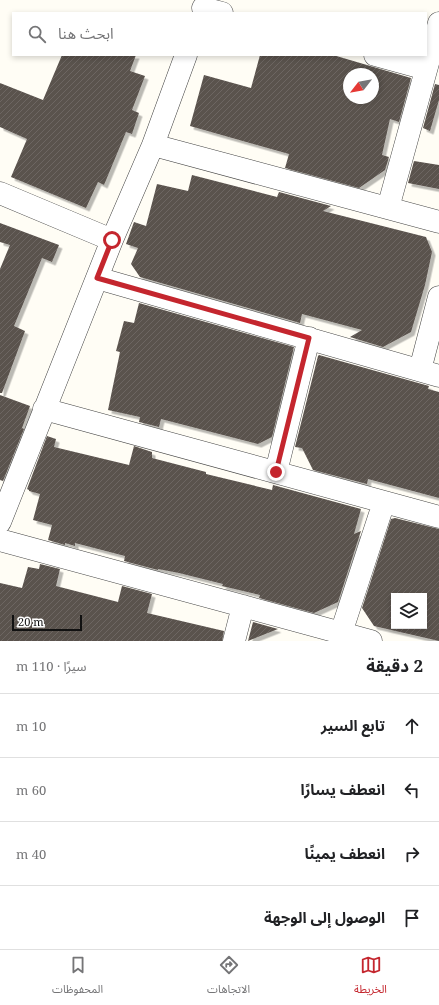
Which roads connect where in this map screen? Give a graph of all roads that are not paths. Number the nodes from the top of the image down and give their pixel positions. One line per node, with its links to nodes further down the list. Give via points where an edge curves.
1 (439, 23): 4 (street)
2 (186, 56): 5 (street)
3 (379, 56): 4 (street)
4 (426, 69): 7 (street)
5 (153, 145): 7 (street); 9 (street)
6 (0, 193): 9 (street)
7 (388, 208): 8 (street)
8 (439, 222)
9 (112, 240): 10 (street)
10 (97, 278): 12 (street); 14 (street)
11 (439, 298): 13 (street)
12 (309, 338): 13 (street); 15 (street)
13 (429, 373)
14 (44, 409): 15 (street); 18 (street)
15 (276, 472): 16 (street)
16 (384, 502): 17 (street); 21 (street)
17 (439, 517)
18 (0, 522)
19 (0, 540): 20 (street)
20 (243, 606): 21 (street); 22 (street)
21 (341, 633): 23 (street)
22 (234, 641)
23 (371, 641)

